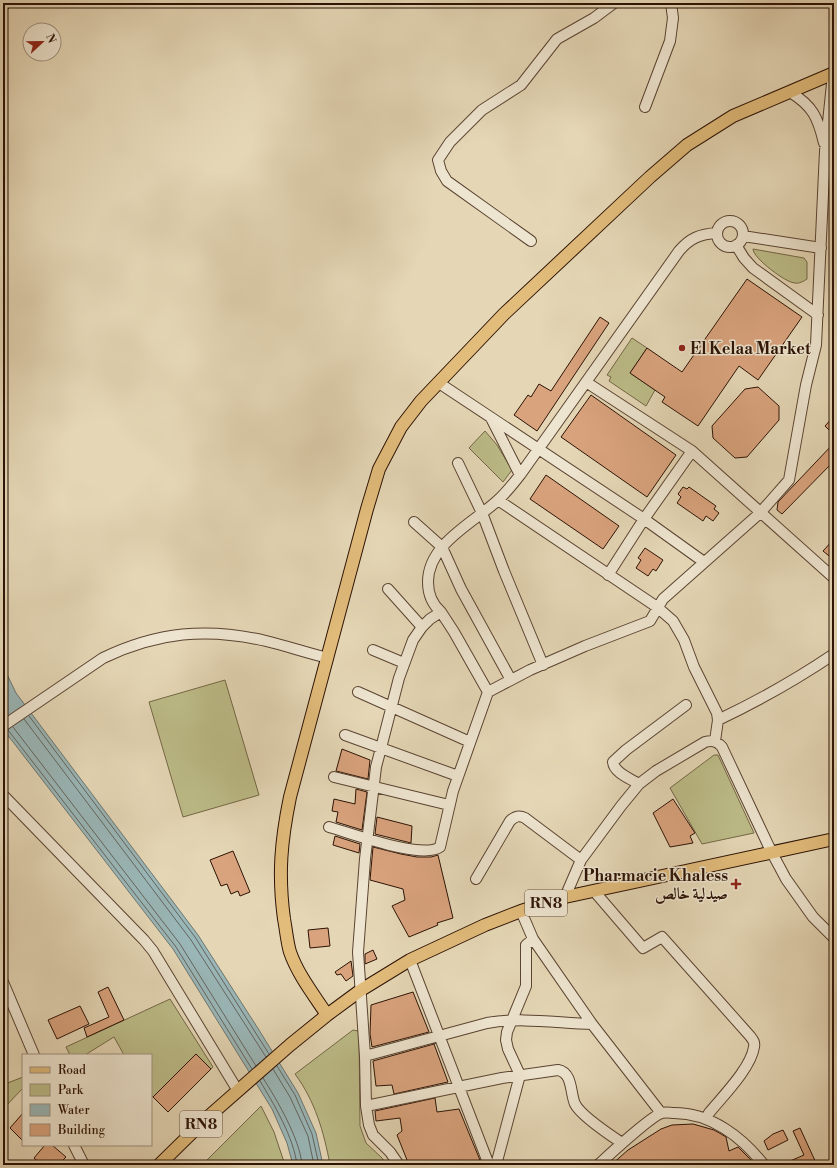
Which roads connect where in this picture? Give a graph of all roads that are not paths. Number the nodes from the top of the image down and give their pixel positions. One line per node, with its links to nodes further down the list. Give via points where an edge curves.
1 (6, 3): 4 (street)
2 (614, 3): 11 (street, via 594,18 557,39 521,85 482,110 450,142 438,160 441,171 448,181)
3 (671, 3): 7 (street, via 673,18 670,41)
4 (3, 6)
5 (834, 74): 6 (main road); 8 (street)
6 (790, 92): 8 (street, via 808,105 814,114 820,126); 16 (main road, via 733,116 687,145 504,314)
7 (645, 107)
8 (825, 151): 13 (street)
9 (717, 233): 10 (street, via 720,224 731,220 741,227); 12 (street, via 723,244); 15 (street, via 698,236 679,251)
10 (743, 236): 12 (street); 13 (street)
11 (530, 242)
12 (736, 245): 14 (street, via 754,268)
13 (821, 248): 14 (street)
14 (818, 315): 24 (street, via 816,345 789,480)
15 (586, 382): 18 (street); 19 (street)
16 (439, 383): 17 (street); 37 (main road, via 421,400 401,427 379,469 366,509)
17 (491, 417): 18 (street); 21 (street)
18 (539, 449): 21 (street); 25 (street)
19 (692, 451): 24 (street); 25 (street)
20 (458, 462): 23 (street)
21 (520, 475): 22 (street)
22 (498, 500): 23 (street); 29 (street)
23 (482, 513): 27 (street); 39 (street)
24 (760, 513): 28 (street); 30 (street)
25 (644, 520): 28 (street); 29 (street)
26 (414, 522): 27 (street)
27 (442, 547): 33 (street, via 434,558 428,577 428,587 434,605); 40 (street, via 461,589)
28 (704, 562): 32 (street, via 662,599)
29 (608, 575): 32 (street)
30 (834, 578)
31 (388, 589): 34 (street)
32 (657, 607): 39 (street, via 650,620); 45 (street, via 673,621 684,640)
33 (440, 612): 34 (street); 42 (street)
34 (422, 628): 38 (street)
35 (373, 650): 38 (street)
36 (834, 654): 45 (street, via 805,673)
37 (328, 658): 46 (street, via 266,641 213,633 179,634 145,641 103,658); 71 (main road, via 290,797 281,863 282,898 290,952)
38 (404, 663): 44 (street)
39 (543, 665): 40 (street)
40 (511, 680): 42 (street)
41 (358, 692): 44 (street)
42 (488, 692): 49 (street)
43 (686, 705): 53 (street, via 613,762 617,770)
44 (391, 706): 49 (street); 50 (street)
45 (718, 720): 48 (street)
46 (3, 726)
47 (345, 735): 50 (street)
48 (715, 741): 53 (street, via 705,742); 60 (street, via 722,747)
49 (470, 742): 51 (street)
50 (381, 748): 51 (street); 54 (street)
51 (458, 776): 56 (street)
52 (334, 777): 54 (street)
53 (639, 784): 61 (street)
54 (374, 787): 56 (street); 58 (street)
55 (3, 795): 78 (street, via 153,951)
56 (449, 805): 58 (street, via 441,843 436,849 416,850)
57 (329, 827): 58 (street)
58 (368, 838): 70 (street, via 358,952)
59 (834, 839): 60 (main road, RN8)
60 (771, 851): 63 (main road, RN8); 66 (street, via 786,879 813,917)
61 (581, 860): 62 (street, via 525,818 518,816 510,821); 64 (street)
62 (476, 879)
63 (594, 891): 64 (main road, RN8); 82 (street, via 643,948 662,937 754,1042 751,1057 742,1072)
64 (564, 897): 65 (main road, RN8)
65 (521, 911): 67 (street); 68 (main road, RN8)
66 (834, 938)
67 (533, 939): 72 (street, via 526,945 526,986); 73 (street)
68 (410, 960): 70 (main road, RN8); 74 (street)
69 (3, 982): 75 (street)
70 (361, 990): 71 (main road, RN8); 76 (street)
71 (327, 1015): 78 (main road, RN8)
72 (512, 1020): 73 (street); 74 (street, via 487,1023); 77 (street, via 506,1040)
73 (592, 1024): 81 (street)
74 (439, 1036): 76 (street); 79 (street)
75 (34, 1054)
76 (365, 1056): 80 (street)
77 (520, 1075): 79 (street); 83 (street, via 549,1070 564,1072 569,1079 575,1104 580,1112); 89 (street)
78 (241, 1088): 86 (main road, RN8)
79 (459, 1088): 80 (street); 88 (street)
80 (366, 1106): 87 (street, via 373,1134)
81 (661, 1113): 82 (street, via 685,1113); 83 (street)
82 (706, 1118): 91 (street, via 726,1129 753,1151)
83 (622, 1144): 90 (street)
84 (74, 1146): 85 (street)
85 (84, 1165)
86 (158, 1165)
87 (399, 1165)
88 (489, 1165)
89 (496, 1165)
90 (598, 1165)
91 (764, 1165)

